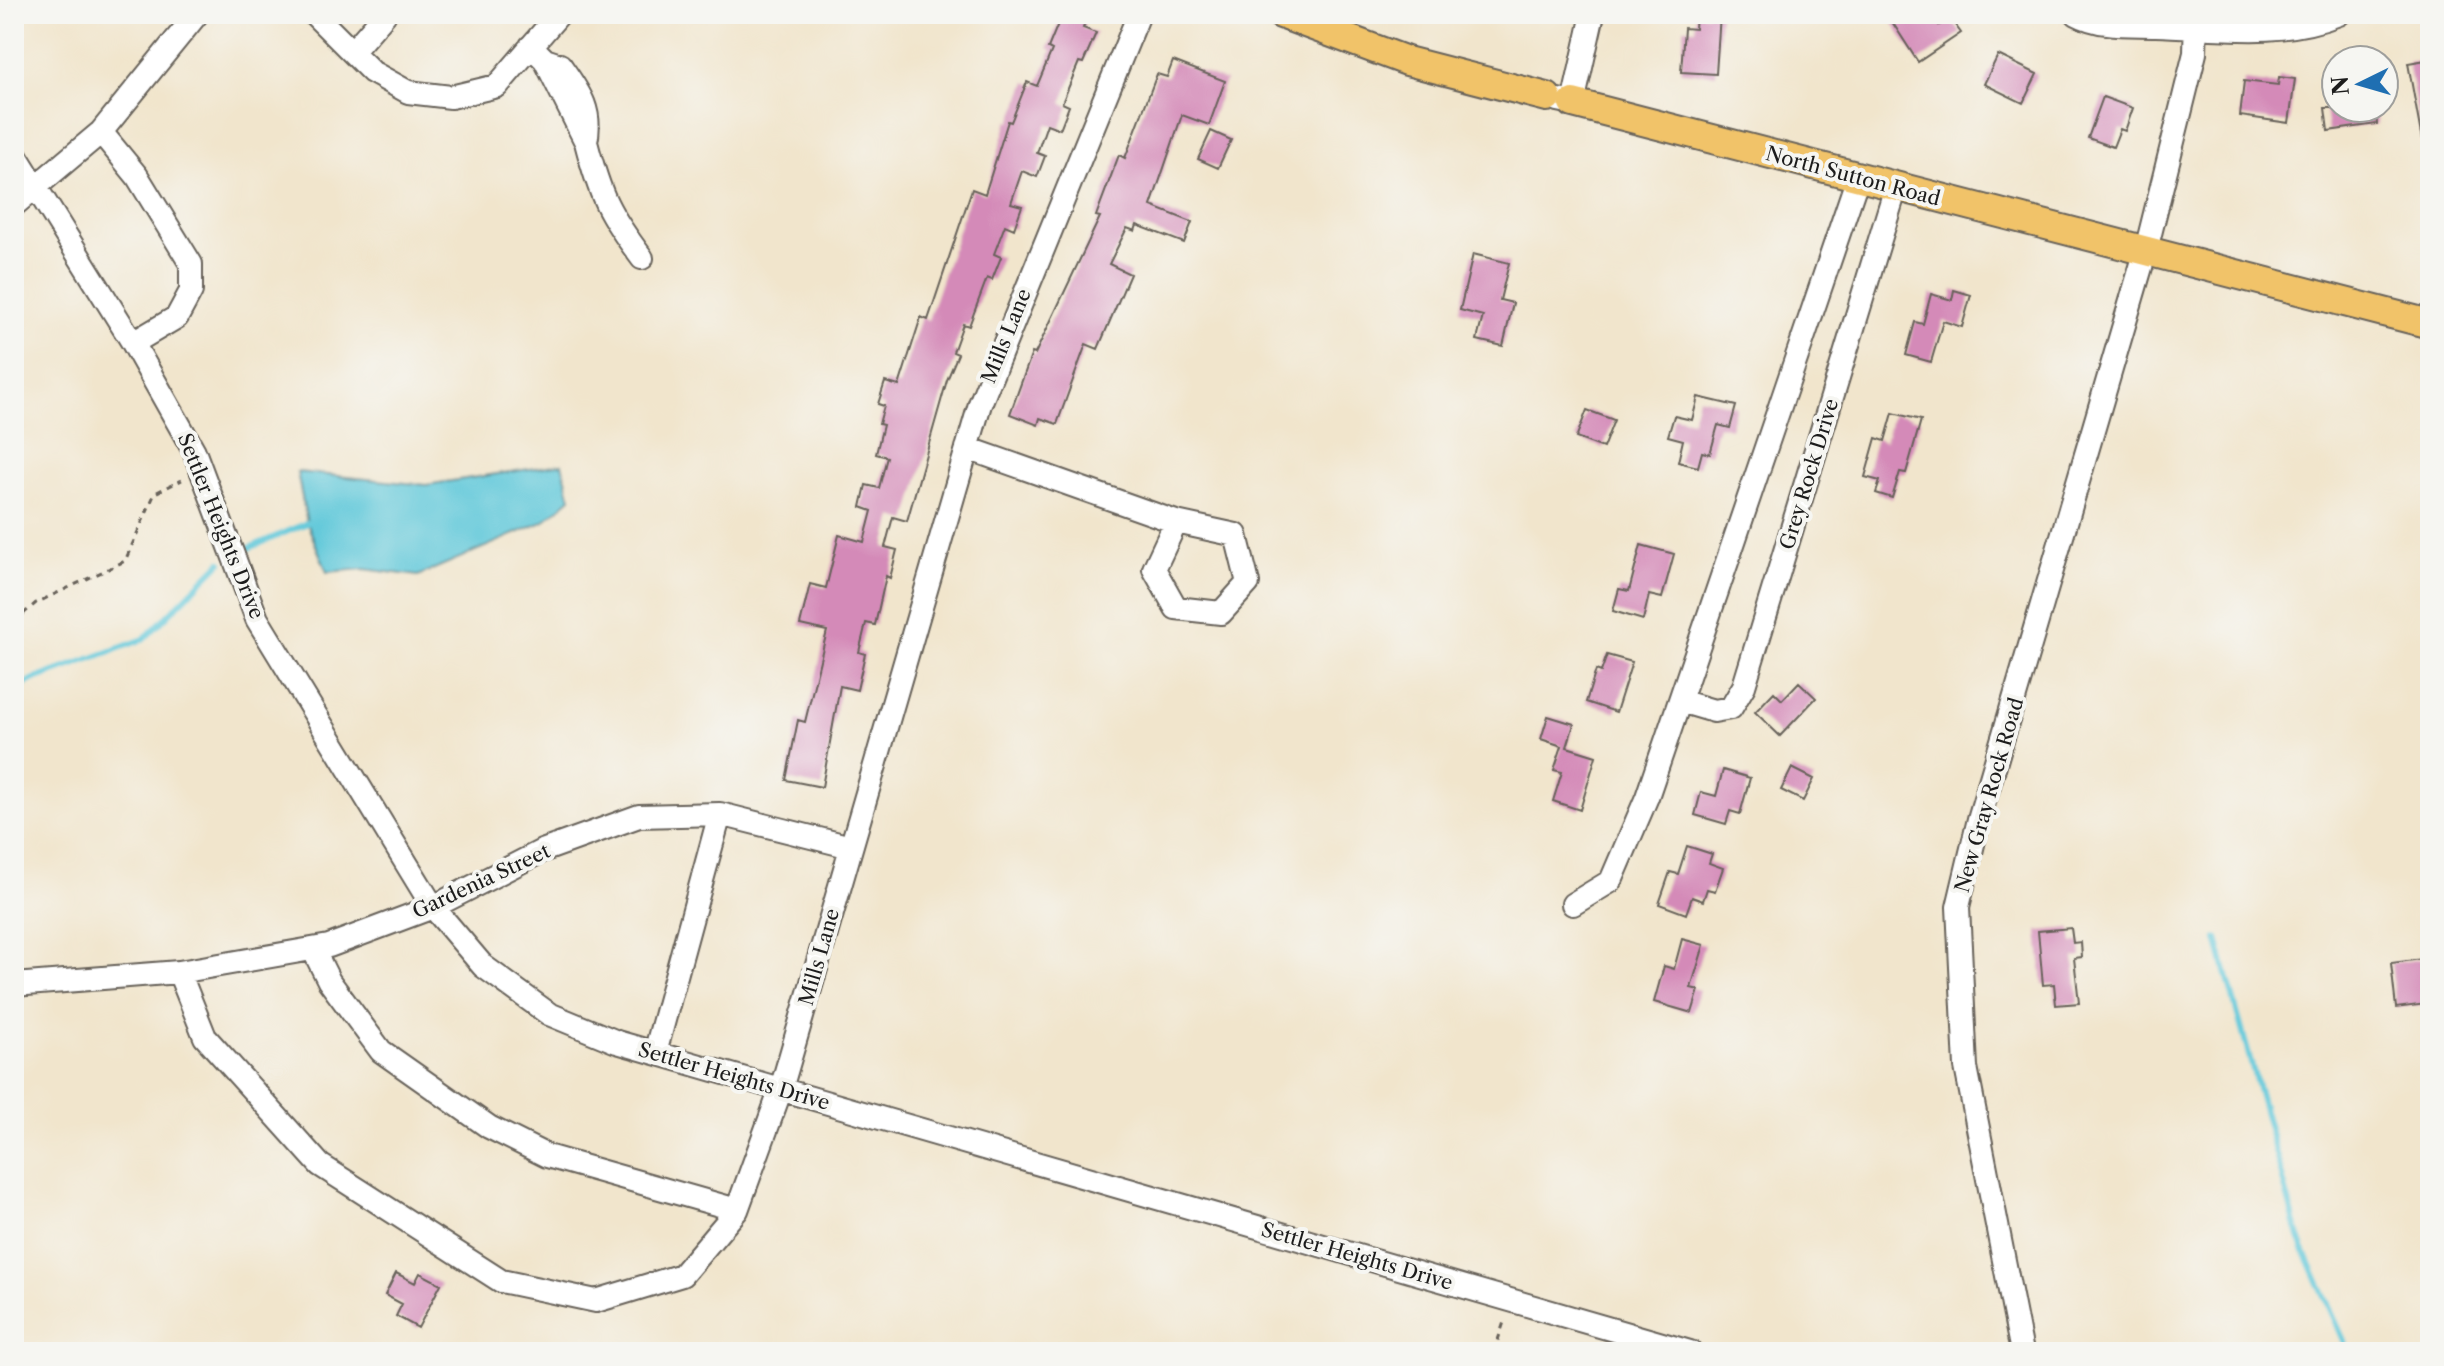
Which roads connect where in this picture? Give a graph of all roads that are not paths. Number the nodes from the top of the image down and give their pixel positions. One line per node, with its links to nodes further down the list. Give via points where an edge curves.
1 (197, 14): 14 (street)
2 (314, 14): 11 (street)
3 (385, 14): 11 (street)
4 (559, 14): 12 (street)
5 (1139, 14): 24 (street, Mills Lane, via 1019,303)
6 (1281, 14): 13 (main road, North Sutton Road, via 1397,58)
7 (1593, 14): 13 (street)
8 (2077, 14): 10 (street, via 2117,25)
9 (2339, 14): 10 (street, via 2314,24 2262,31)
10 (2196, 21): 20 (street, New Gray Rock Road, via 2195,53)
11 (352, 52): 12 (street, via 372,72 408,92 451,97 497,86)
12 (538, 53): 21 (street, via 576,102 578,130 599,192)
13 (1560, 100): 16 (main road, North Sutton Road)
14 (101, 132): 18 (street); 23 (street, via 137,176 191,264 191,291 177,317)
15 (14, 152): 18 (street)
16 (1858, 177): 17 (main road, North Sutton Road); 26 (street)
17 (1896, 187): 20 (main road, North Sutton Road); 26 (street, Grey Rock Drive, via 1744,686 1731,708 1714,711)
18 (36, 190): 19 (street); 23 (street, Settler Heights Drive)
19 (14, 205)
20 (2146, 250): 22 (main road, North Sutton Road); 38 (street, New Gray Rock Road, via 1979,819 1958,907 1966,1067)
21 (642, 258)
22 (2430, 324)
23 (133, 343): 30 (street, Settler Heights Drive, via 194,451 257,619)
24 (967, 448): 25 (street); 28 (street, Mills Lane)
25 (1176, 522): 25 (street, via 1154,569 1176,608 1221,613 1248,583 1236,535)
26 (1680, 701): 29 (street, via 1611,881)
27 (720, 814): 28 (street, Gardenia Street); 30 (street, Gardenia Street, via 639,816 542,851); 34 (street)
28 (851, 847): 35 (street, Mills Lane)
29 (1573, 904)
30 (433, 907): 31 (street, Gardenia Street); 34 (street, Settler Heights Drive, via 483,966 549,1014)
31 (313, 949): 32 (street, Gardenia Street); 36 (street, via 329,981 381,1051 489,1127 547,1156)
32 (179, 972): 33 (street, Gardenia Street); 36 (street, Mills Lane, via 205,1037 320,1165 501,1281 596,1301 682,1275)
33 (14, 985)
34 (655, 1053): 35 (street, Settler Heights Drive)
35 (781, 1089): 36 (street, Mills Lane); 37 (street, Settler Heights Drive)
36 (737, 1210)
37 (1690, 1352)
38 (2022, 1352)

